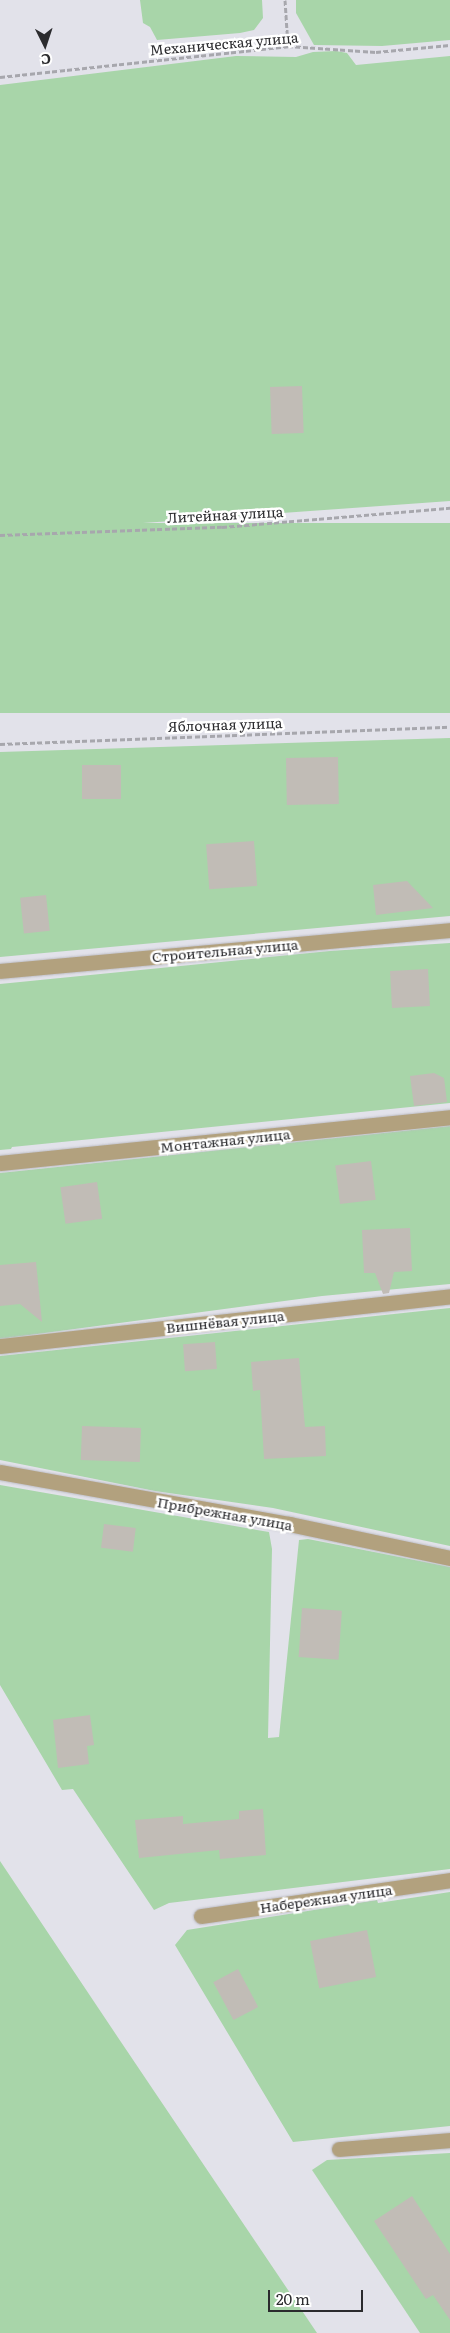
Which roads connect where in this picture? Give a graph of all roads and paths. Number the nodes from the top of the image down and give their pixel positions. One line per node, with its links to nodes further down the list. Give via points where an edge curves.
1 (285, 0): 3 (path)
2 (450, 45): 3 (path, Механическая улица, via 376,52)
3 (288, 46): 4 (path, Механическая улица)
4 (0, 77)
5 (450, 508): 6 (path, Литейная улица, via 222,526)
6 (0, 535)
7 (450, 727): 8 (path, Яблочная улица)
8 (0, 744)
9 (450, 930): 10 (lane, Строительная улица)
10 (0, 971)
11 (450, 1118): 12 (lane, Монтажная улица)
12 (0, 1163)
13 (450, 1296): 14 (lane, Вишнёвая улица)
14 (0, 1346)
15 (0, 1472): 16 (lane, Прибрежная улица, via 289,1524)
16 (450, 1558)
17 (450, 1880): 18 (lane, Набережная улица)
18 (201, 1916)
19 (450, 2140): 20 (lane)
20 (339, 2149)

